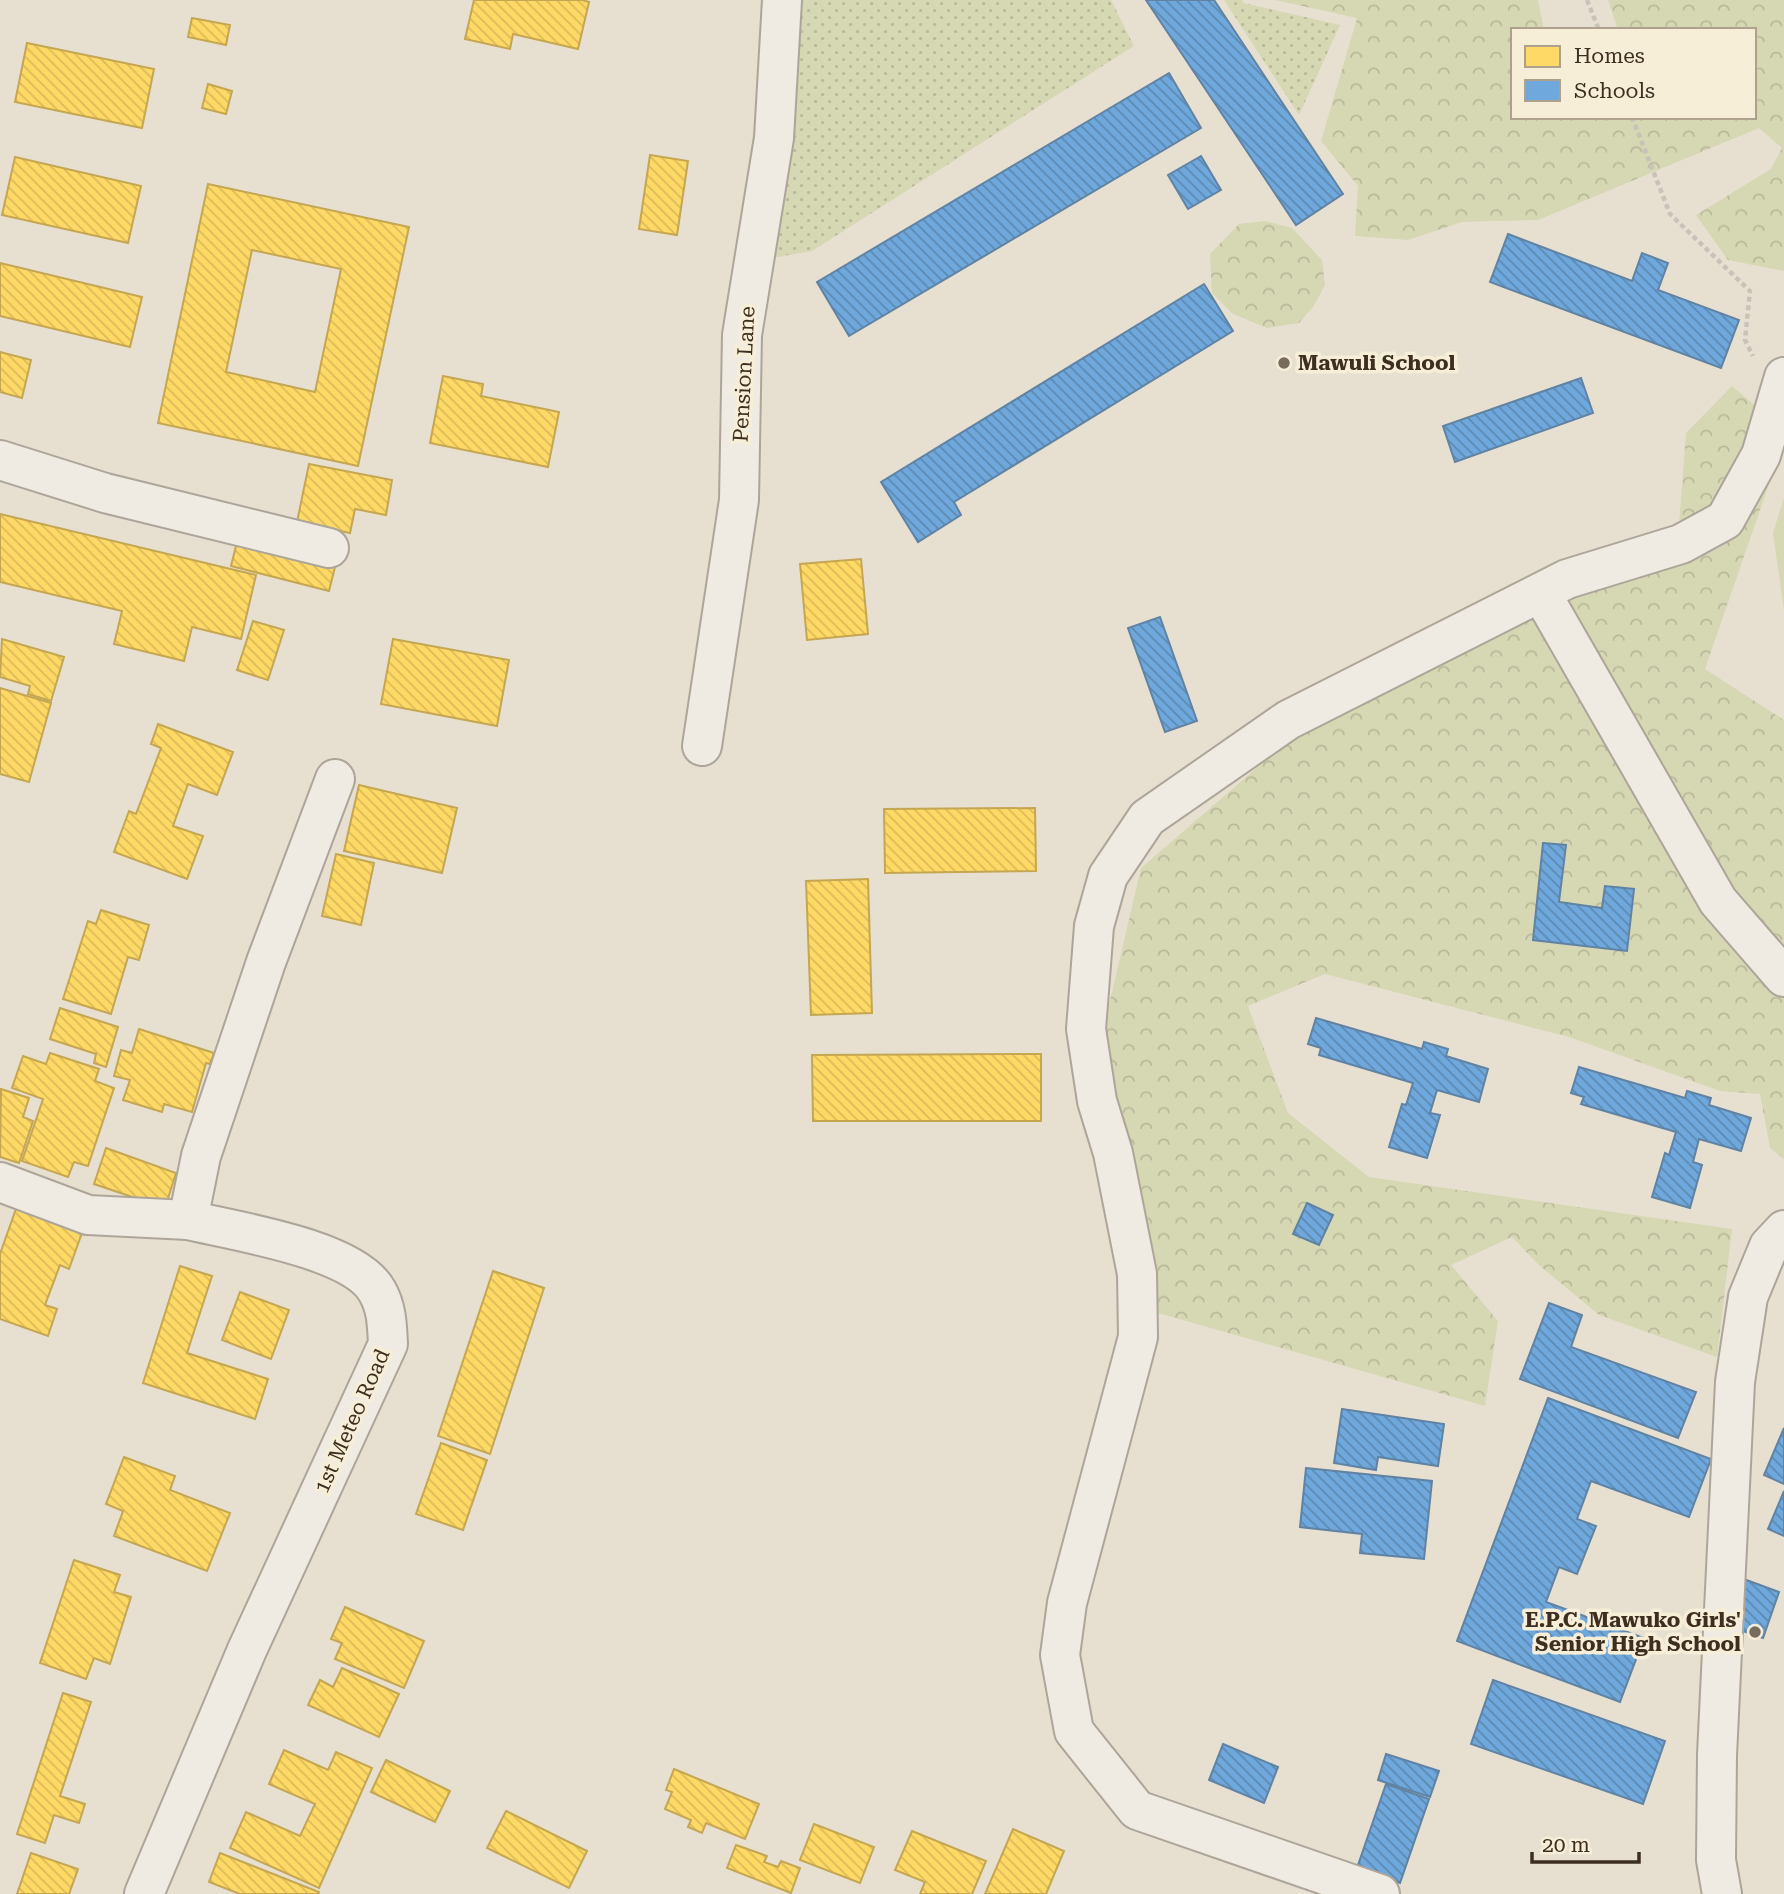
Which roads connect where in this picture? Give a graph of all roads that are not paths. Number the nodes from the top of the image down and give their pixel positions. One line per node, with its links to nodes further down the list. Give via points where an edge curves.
1 (782, 0): 6 (street, Pension Lane, via 774,138 742,335 740,500)
2 (1780, 391): 5 (street, via 1761,455 1724,520 1681,544 1567,579)
3 (0, 460): 4 (street, via 105,492)
4 (329, 548)
5 (1541, 593): 8 (street, via 1718,901); 13 (street, via 1288,720 1147,818 1108,876 1094,926 1086,1028 1097,1101 1113,1153 1137,1274 1138,1337 1067,1603 1060,1655 1074,1731 1137,1810)
6 (702, 747)
7 (335, 779): 10 (street, via 266,962 201,1156)
8 (1784, 977)
9 (0, 1182): 10 (street, 1st Meteo Road, via 88,1215)
10 (188, 1220): 12 (street, 1st Meteo Road, via 336,1257 361,1271 377,1290 386,1314 388,1344 247,1650)
11 (1784, 1230): 14 (street, via 1769,1246 1748,1297 1735,1382 1717,1755 1716,1860)
12 (144, 1894)
13 (1380, 1894)
14 (1722, 1894)

